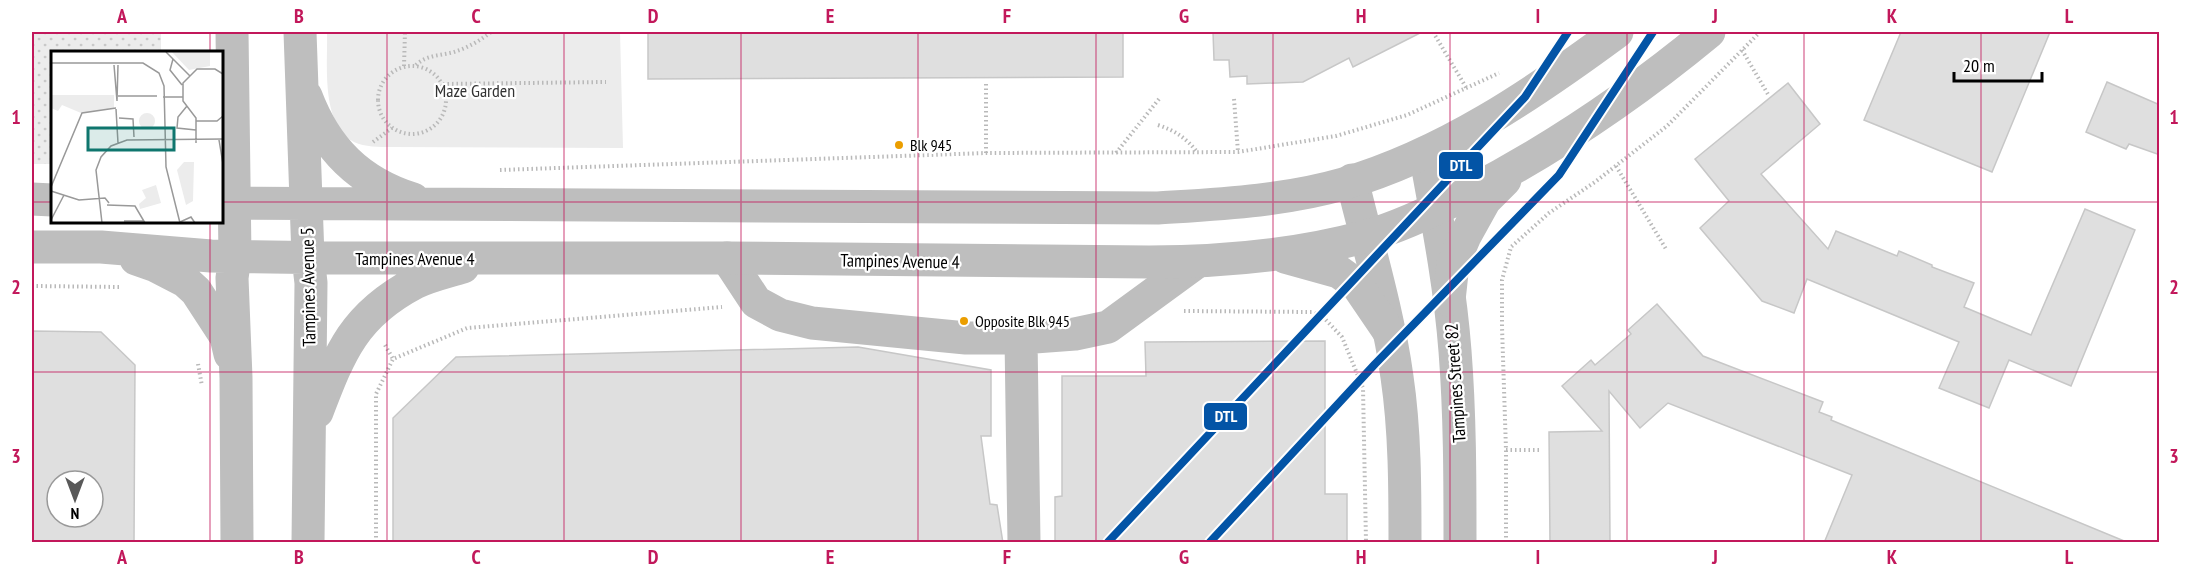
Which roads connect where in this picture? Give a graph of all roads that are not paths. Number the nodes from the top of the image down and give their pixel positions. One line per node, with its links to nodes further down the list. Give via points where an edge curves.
1 (232, 32): 6 (main road)
2 (300, 32): 5 (main road, Tampines Avenue 5)
3 (1617, 32): 7 (main road, via 1484,122)
4 (1709, 32): 8 (main road, Tampines Avenue 4, via 1656,76)
5 (301, 83): 11 (main road, Tampines Avenue 5); 12 (main road, via 314,114 344,160 379,186)
6 (227, 90): 10 (main road)
7 (1425, 153): 9 (main road); 13 (main road, Tampines Street 82)
8 (1516, 168): 13 (main road, Tampines Avenue 4); 23 (main road, via 1485,200 1465,236 1453,264)
9 (1352, 180): 12 (main road, via 1258,200 1158,208); 14 (main road)
10 (228, 203): 11 (main road); 17 (main road)
11 (306, 204): 12 (main road); 18 (main road, Tampines Avenue 5)
12 (434, 205)
13 (1435, 210): 14 (main road, Tampines Avenue 4); 23 (main road, Tampines Street 82)
14 (1366, 237): 19 (main road, Tampines Avenue 4); 24 (main road)
15 (32, 247): 16 (main road, Tampines Avenue 4)
16 (101, 247): 17 (main road, Tampines Avenue 4); 26 (main road, via 156,266 196,291 226,337)
17 (235, 256): 18 (main road, Tampines Avenue 4); 26 (main road, via 232,278)
18 (308, 256): 20 (main road, Tampines Avenue 4); 27 (main road, Tampines Avenue 5)
19 (1278, 256): 22 (main road, Tampines Avenue 4); 24 (main road, via 1339,272 1357,285)
20 (488, 258): 21 (main road, Tampines Avenue 4); 27 (main road, via 416,282 378,306 355,331 336,361)
21 (728, 258): 22 (main road, Tampines Avenue 4); 25 (main road, via 756,302 780,315 812,323 918,334)
22 (1197, 262): 25 (main road, via 1108,327)
23 (1449, 300): 32 (main road, Tampines Street 82, via 1460,429)
24 (1389, 332): 31 (main road, via 1398,379)
25 (1022, 338): 30 (main road)
26 (236, 378): 28 (main road)
27 (309, 434): 29 (main road, Tampines Avenue 5)
28 (237, 543)
29 (308, 543)
30 (1024, 543)
31 (1405, 543)
32 (1460, 543)

